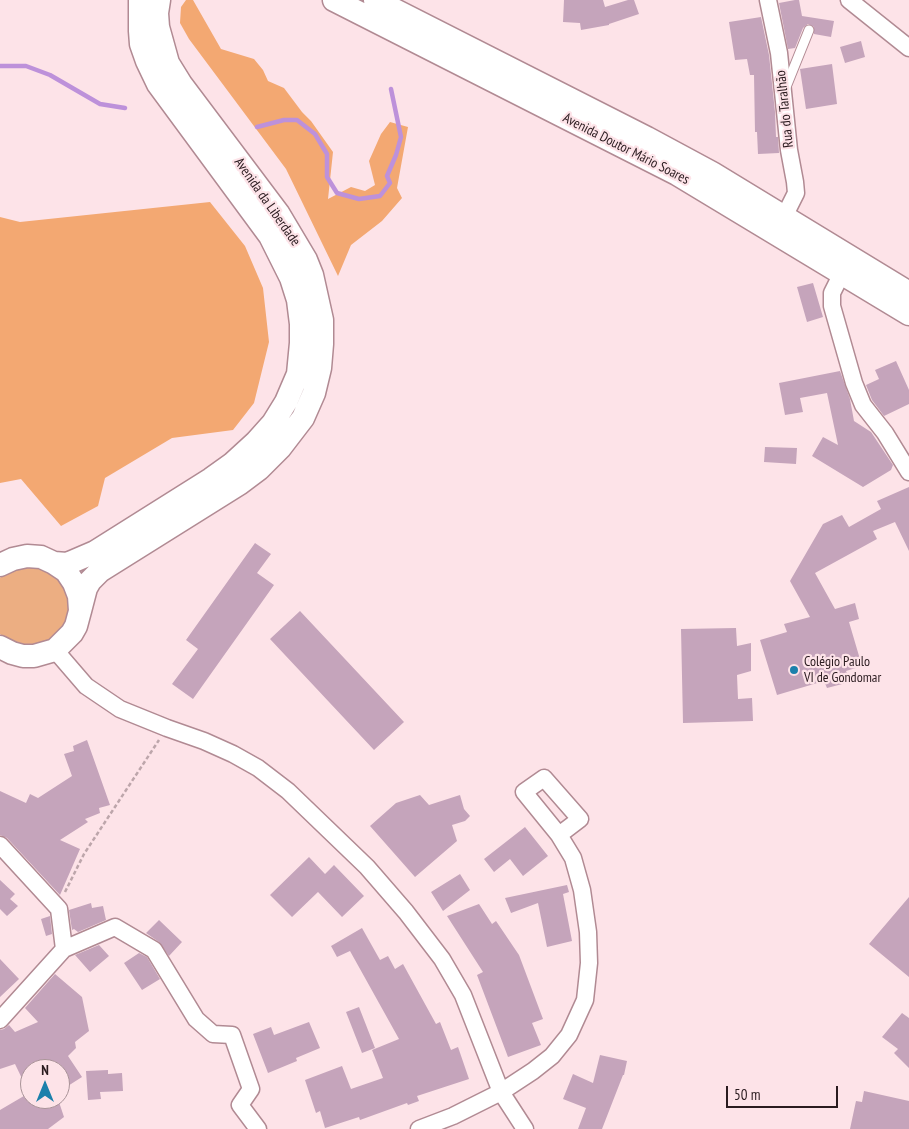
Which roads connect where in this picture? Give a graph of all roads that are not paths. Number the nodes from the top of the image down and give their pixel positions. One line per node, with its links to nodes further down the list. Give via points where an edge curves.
1 (140, 0): 15 (main road, Avenida da Liberdade, via 142,44 146,61 158,84 270,236 291,278 301,324 298,374 273,423 232,464 95,552 67,564)
2 (159, 0): 17 (main road, Avenida da Liberdade, via 158,28 168,62 278,213 306,260 322,320 320,368 314,394 302,418 280,448 239,484 100,571 86,588)
3 (334, 0): 11 (main road, Avenida Doutor Mário Soares, via 677,174)
4 (375, 0): 10 (main road, Avenida Doutor Mário Soares, via 712,173)
5 (768, 0): 9 (street, Rua do Taralhão)
6 (849, 0): 8 (street)
7 (808, 30): 9 (lane)
8 (909, 48)
9 (784, 92): 10 (street, Rua do Taralhão, via 796,193)
10 (784, 217): 12 (main road, Avenida Doutor Mário Soares)
11 (842, 273): 13 (main road, Avenida Doutor Mário Soares); 14 (street, via 832,293 832,306 854,383 863,406)
12 (909, 293)
13 (909, 314)
14 (909, 472)
15 (54, 563): 16 (main road, via 41,557 27,556); 17 (main road, via 66,571 74,583)
16 (0, 565)
17 (80, 611): 18 (main road, Avenida da Liberdade, via 72,633)
18 (55, 650): 19 (main road, via 34,656); 24 (street, via 86,686 120,709 211,744 258,768 288,791 367,867 442,958 463,995)
19 (4, 651)
20 (559, 835): 24 (street, via 573,858 582,890 589,963 585,1000 569,1035 552,1056)
21 (0, 846): 22 (street, via 59,909)
22 (64, 949): 23 (street); 25 (street, via 115,927 154,950 196,1019 213,1034 232,1035 251,1089 240,1105)
23 (0, 1020)
24 (501, 1092): 26 (street); 27 (street)
25 (258, 1129)
26 (419, 1129)
27 (525, 1129)

